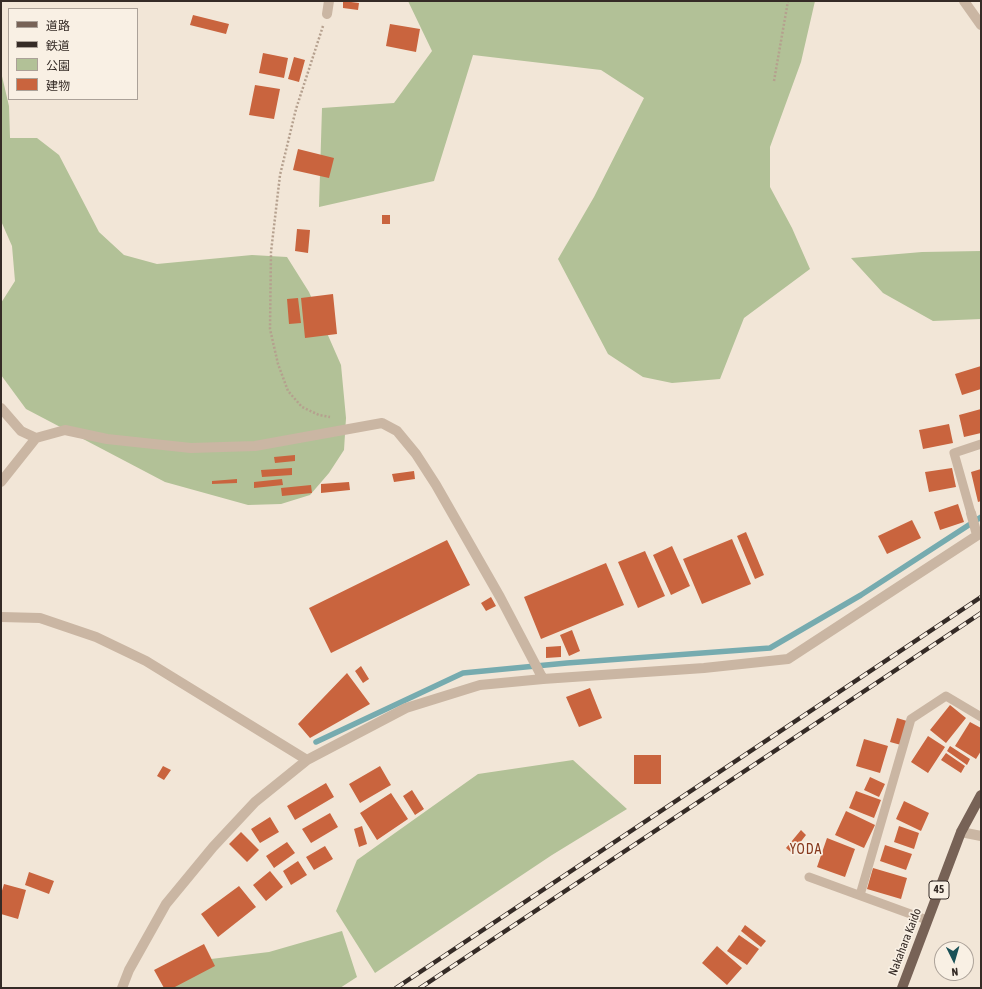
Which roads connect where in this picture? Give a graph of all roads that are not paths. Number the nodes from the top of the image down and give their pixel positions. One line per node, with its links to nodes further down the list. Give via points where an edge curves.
1 (329, 1): 3 (street)
2 (964, 1): 4 (street)
3 (327, 14)
4 (981, 25)
5 (1, 408): 6 (street, via 21,431)
6 (36, 438): 8 (street); 12 (street, via 65,430 107,440 191,448 255,446 382,423 397,431 436,485)
7 (981, 444): 9 (lane, via 954,454)
8 (1, 482)
9 (971, 513): 10 (street)
10 (978, 532): 12 (street, via 788,659 704,668)
11 (1, 617): 14 (street, via 40,618 96,637 146,660)
12 (542, 676): 14 (street, via 480,685 406,708)
13 (981, 717): 19 (lane, via 946,696 911,719)
14 (307, 760): 21 (street, via 255,802 213,847 166,904 129,970)
15 (981, 795): 16 (main road, Nakahara Kaido / 45)
16 (961, 832): 17 (street); 20 (main road, Nakahara Kaido / 45)
17 (981, 836)
18 (809, 877): 19 (lane)
19 (860, 896): 20 (lane)
20 (928, 920): 22 (main road, Nakahara Kaido / 45)
21 (122, 988)
22 (902, 988)

